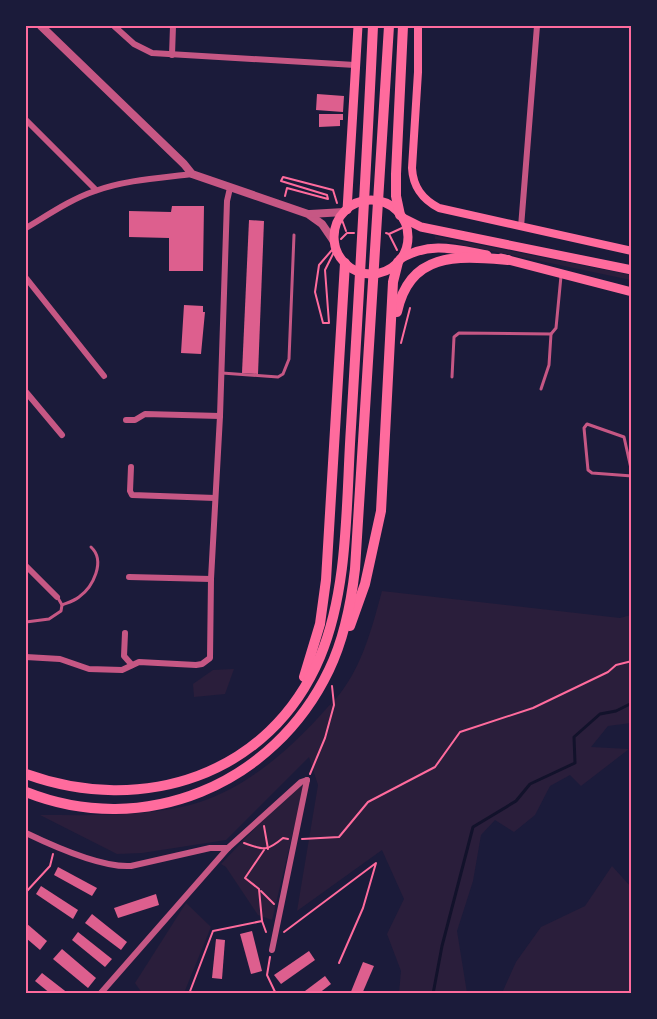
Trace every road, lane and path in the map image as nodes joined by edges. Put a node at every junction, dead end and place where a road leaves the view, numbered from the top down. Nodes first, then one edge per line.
1 (42, 26) edge
2 (114, 26) edge
3 (173, 26) edge
4 (358, 26) edge
5 (373, 26) edge
6 (389, 26) edge
7 (403, 26) edge
8 (418, 26) edge
9 (537, 26) edge
10 (172, 55) junction
11 (356, 65) junction
12 (26, 120) edge
13 (192, 174) junction
14 (230, 188) junction
15 (287, 188) dead end
16 (96, 190) junction
17 (345, 211) junction
18 (308, 214) junction
19 (399, 214) junction
20 (521, 227) junction
21 (26, 228) edge
22 (347, 232) dead end
23 (294, 235) dead end
24 (335, 245) junction
25 (632, 251) edge
26 (399, 260) junction
27 (508, 260) junction
28 (350, 266) junction
29 (325, 270) dead end
30 (632, 270) edge
31 (561, 274) junction
32 (26, 278) edge
33 (632, 292) edge
34 (551, 334) junction
35 (390, 341) junction
36 (220, 373) junction
37 (104, 376) dead end
38 (452, 377) dead end
39 (541, 389) dead end
40 (26, 392) edge
41 (220, 416) junction
42 (126, 420) dead end
43 (62, 435) dead end
44 (131, 467) dead end
45 (632, 474) edge
46 (215, 498) junction
47 (91, 547) dead end
48 (26, 566) edge
49 (129, 577) dead end
50 (211, 579) junction
51 (57, 597) joint
52 (62, 605) junction
53 (26, 622) edge
54 (125, 633) dead end
55 (336, 653) junction
56 (26, 657) edge
57 (632, 661) edge
58 (132, 665) junction
59 (330, 669) junction
60 (297, 697) junction
61 (26, 774) edge
62 (307, 780) junction
63 (26, 792) edge
64 (261, 818) junction
65 (26, 832) edge
66 (283, 838) dead end
67 (295, 839) junction
68 (236, 841) junction
69 (56, 846) junction
70 (228, 848) junction
71 (266, 849) junction
72 (260, 890) junction
73 (26, 892) edge
74 (280, 910) junction
75 (262, 921) junction
76 (267, 932) dead end
77 (274, 939) junction
78 (272, 950) joint
79 (339, 963) dead end
80 (100, 993) edge
81 (189, 993) edge
82 (276, 993) edge

1 - 13 street
2 - 10 street
3 - 10 street
4 - 11 main road
5 - 60 highway
6 - 55 highway
7 - 19 highway
8 - 20 main road
9 - 20 street
10 - 11 street
11 - 17 main road
12 - 16 street
13 - 14 street
13 - 16 street
14 - 18 street
14 - 36 street
15 - 22 path
16 - 21 street
17 - 18 street
17 - 19 main road
17 - 24 main road
18 - 24 street
19 - 26 main road
19 - 30 main road
20 - 25 main road
23 - 36 lane
24 - 28 main road
24 - 29 path
26 - 27 main road
26 - 28 main road
26 - 35 highway
27 - 31 main road
27 - 35 highway
28 - 60 highway
31 - 33 main road
31 - 34 lane
32 - 37 street
34 - 38 lane
34 - 39 lane
35 - 55 highway
36 - 41 street
40 - 43 street
41 - 42 street
41 - 46 street
44 - 46 street
45 - 45 lane
46 - 50 street
47 - 52 lane
48 - 51 street
49 - 50 street
50 - 58 street
51 - 52 lane
52 - 53 lane
54 - 58 street
55 - 59 highway
56 - 58 street
57 - 67 path
59 - 62 path
59 - 63 highway
60 - 61 highway
62 - 64 street
62 - 67 street
64 - 68 street
64 - 71 path
65 - 69 street
66 - 71 path
67 - 74 street
68 - 70 street
68 - 71 path
69 - 70 street
69 - 73 path
70 - 80 street
71 - 72 path
72 - 74 path
72 - 75 path
74 - 77 street
75 - 76 path
75 - 81 path
77 - 78 street
77 - 79 path
78 - 82 path

